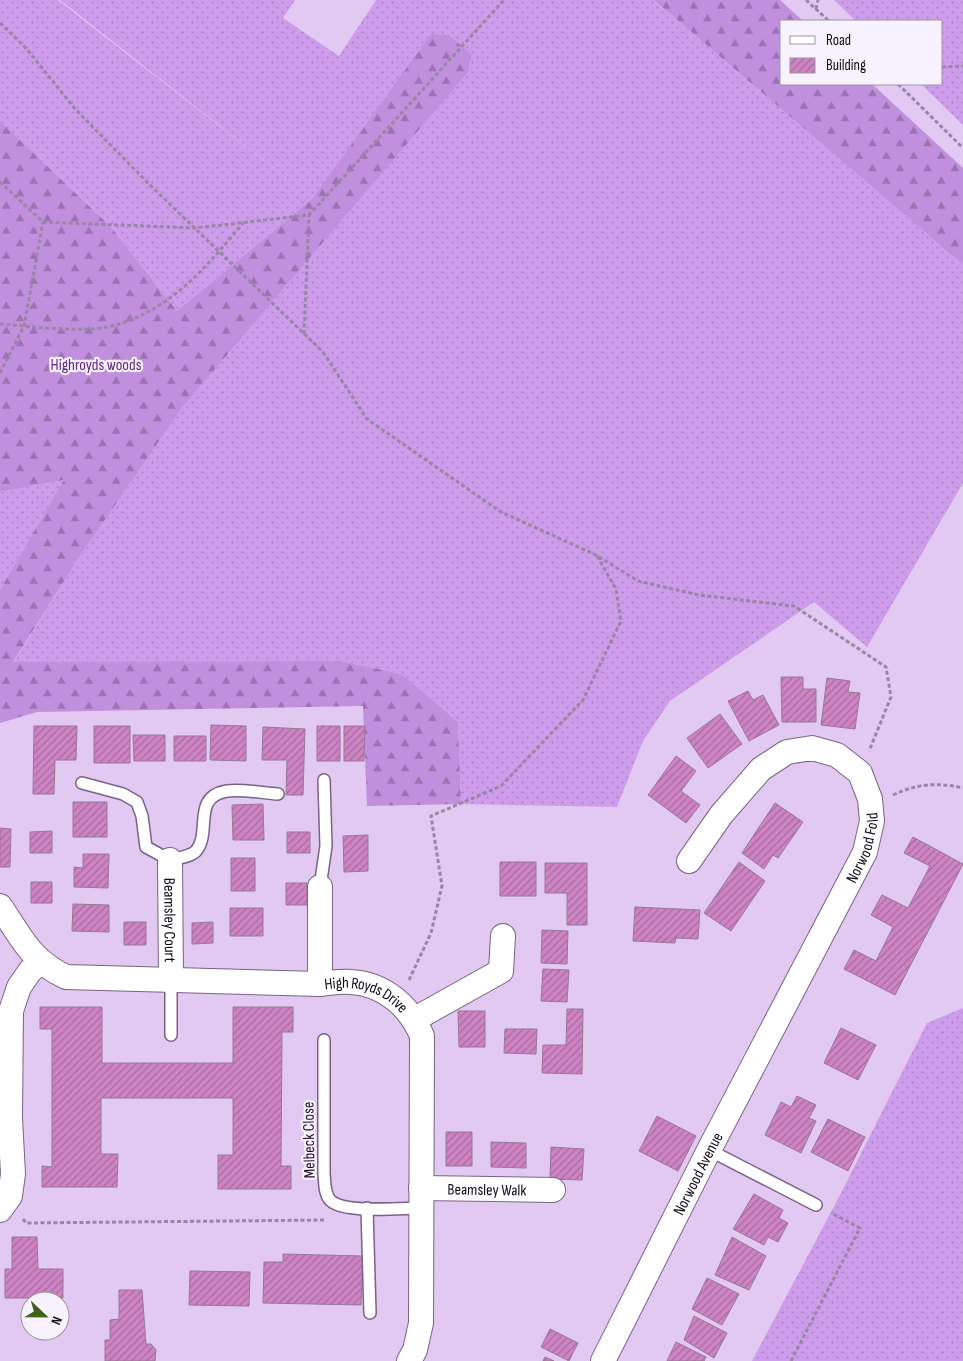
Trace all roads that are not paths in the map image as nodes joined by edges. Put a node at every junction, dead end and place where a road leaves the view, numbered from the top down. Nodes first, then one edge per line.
1 (324, 780) dead end
2 (82, 783) dead end
3 (278, 794) dead end
4 (170, 860) junction
5 (689, 861) dead end
6 (320, 887) joint
7 (0, 906) edge
8 (503, 936) dead end
9 (41, 962) junction
10 (171, 981) junction
11 (320, 984) junction
12 (795, 986) joint
13 (415, 1019) junction
14 (171, 1035) dead end
15 (324, 1040) dead end
16 (5, 1078) edge
17 (709, 1150) junction
18 (552, 1190) dead end
19 (421, 1198) junction
20 (5, 1203) edge
21 (816, 1206) road end
22 (367, 1208) junction
23 (370, 1313) dead end
24 (409, 1361) edge
25 (603, 1361) edge

1 - 6 lane
2 - 4 lane
3 - 4 lane
4 - 10 street, Beamsley Court
5 - 12 street, Norwood Fold
6 - 11 street
7 - 9 street, High Royds Drive
8 - 13 street
9 - 10 street, High Royds Drive
9 - 16 street
10 - 11 street, High Royds Drive
10 - 14 lane
11 - 13 street, High Royds Drive
12 - 17 street, Norwood Avenue
13 - 19 street, High Royds Drive
15 - 22 lane, Melbeck Close
16 - 20 street
17 - 21 lane
17 - 25 street, Norwood Avenue
18 - 19 street, Beamsley Walk
19 - 22 lane
19 - 24 street, High Royds Drive
22 - 23 lane

